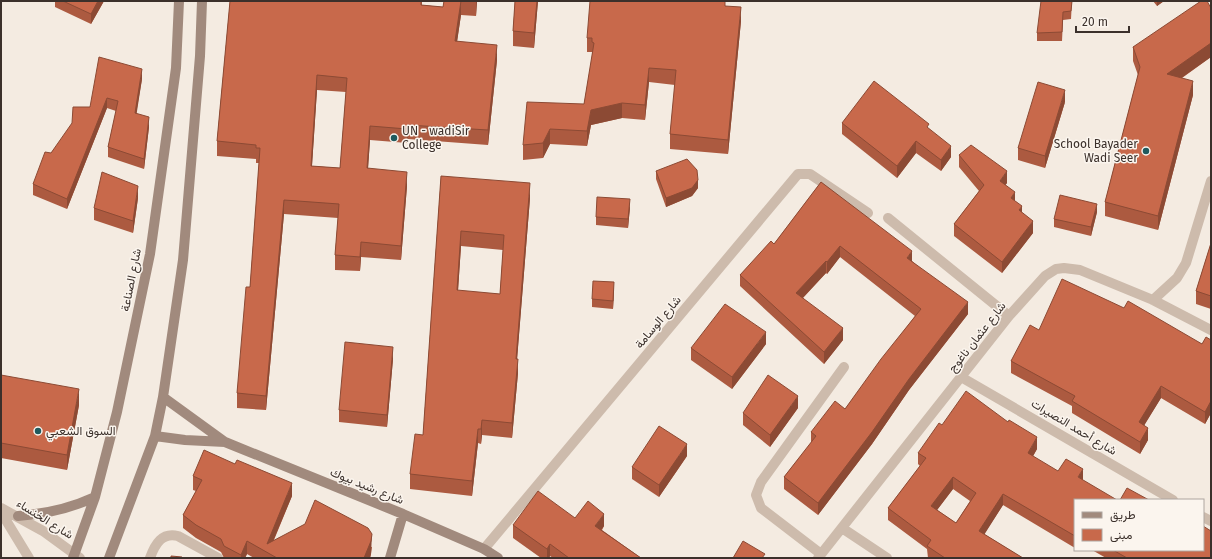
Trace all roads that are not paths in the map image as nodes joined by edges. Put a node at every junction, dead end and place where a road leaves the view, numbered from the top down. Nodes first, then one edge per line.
1 (179, 1) edge
2 (202, 1) edge
3 (1211, 181) edge
4 (868, 213) dead end
5 (888, 218) dead end
6 (1153, 300) junction
7 (1009, 316) junction
8 (1211, 330) edge
9 (844, 367) dead end
10 (961, 377) junction
11 (163, 398) junction
12 (155, 436) junction
13 (225, 442) junction
14 (95, 497) junction
15 (1171, 499) edge
16 (1, 508) edge
17 (1, 512) edge
18 (403, 514) junction
19 (18, 516) junction
20 (842, 528) junction
21 (484, 549) junction
22 (76, 556) edge
23 (820, 556) edge
24 (29, 558) edge
25 (109, 558) edge
26 (150, 558) edge
27 (218, 558) edge
28 (390, 558) edge
29 (498, 558) edge
30 (888, 558) edge

1 - 14 main road, شارع الصناعة
2 - 11 main road
3 - 6 street
4 - 21 street, شارع الوسامة
5 - 7 street
6 - 7 street, شارع عثمان ناغوج
6 - 8 street, شارع عثمان ناغوج
7 - 10 street, شارع عثمان ناغوج
9 - 23 street
10 - 15 street, شارع أحمد النصيرات
10 - 20 street, شارع عثمان ناغوج
11 - 12 main road
11 - 13 main road, شارع رشيد بيوك
12 - 13 main road, شارع رشيد بيوك
12 - 25 main road
13 - 18 main road, شارع رشيد بيوك
14 - 19 main road
14 - 22 main road, شارع الصناعة
16 - 19 street, شارع الخنساء
17 - 24 street, شارع الخنساء
18 - 21 main road, شارع رشيد بيوك
18 - 28 main road
19 - 22 street, شارع الخنساء
20 - 23 street, شارع عثمان ناغوج
20 - 30 street
21 - 29 main road, شارع رشيد بيوك
26 - 27 street

